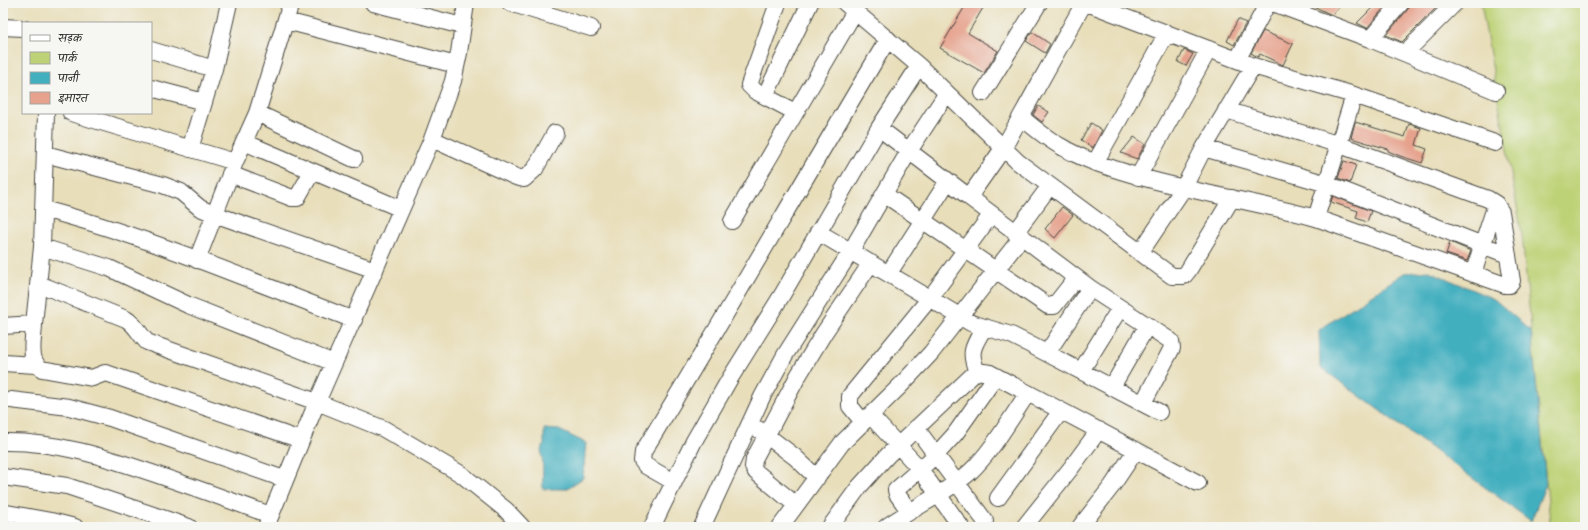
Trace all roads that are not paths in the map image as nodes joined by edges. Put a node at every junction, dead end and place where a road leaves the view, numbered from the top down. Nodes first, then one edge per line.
1 (291, 3) edge
2 (373, 3) edge
3 (466, 3) edge
4 (510, 3) edge
5 (778, 3) edge
6 (810, 3) edge
7 (1039, 3) edge
8 (1084, 3) edge
9 (1087, 3) edge
10 (1268, 3) edge
11 (1273, 3) edge
12 (1401, 3) edge
13 (1455, 3) edge
14 (225, 4) edge
15 (850, 7) edge
16 (286, 21) junction
17 (462, 26) junction
18 (3, 27) edge
19 (22, 28) edge
20 (591, 28) dead end
21 (1167, 33) junction
22 (888, 39) junction
23 (1370, 39) junction
24 (1208, 49) junction
25 (152, 50) edge
26 (1405, 53) junction
27 (1237, 60) junction
28 (456, 65) junction
29 (919, 66) junction
30 (1253, 66) junction
31 (214, 69) junction
32 (152, 88) edge
33 (1496, 91) dead end
34 (947, 93) junction
35 (983, 93) dead end
36 (1354, 95) junction
37 (765, 96) junction
38 (204, 102) junction
39 (1226, 110) junction
40 (258, 112) junction
41 (796, 112) junction
42 (46, 114) edge
43 (75, 114) edge
44 (879, 128) junction
45 (1013, 130) junction
46 (554, 132) dead end
47 (432, 139) junction
48 (244, 142) junction
49 (1495, 143) dead end
50 (1340, 145) junction
51 (1204, 148) junction
52 (190, 149) junction
53 (909, 152) junction
54 (45, 154) junction
55 (354, 159) dead end
56 (1095, 163) junction
57 (233, 168) junction
58 (312, 172) junction
59 (1138, 176) junction
60 (948, 181) junction
61 (1327, 184) junction
62 (1050, 187) junction
63 (1183, 188) junction
64 (884, 194) junction
65 (968, 197) junction
66 (1232, 198) junction
67 (1496, 204) junction
68 (43, 209) junction
69 (401, 209) junction
70 (214, 214) junction
71 (991, 215) junction
72 (1316, 218) junction
73 (732, 221) dead end
74 (922, 221) junction
75 (818, 232) junction
76 (1018, 235) junction
77 (1483, 246) junction
78 (42, 248) junction
79 (965, 250) junction
80 (851, 251) junction
81 (1140, 253) junction
82 (1508, 255) junction
83 (197, 260) junction
84 (871, 263) junction
85 (375, 270) junction
86 (995, 271) junction
87 (889, 273) junction
88 (1473, 274) junction
89 (1076, 278) junction
90 (39, 284) junction
91 (1090, 288) junction
92 (930, 298) junction
93 (1120, 308) junction
94 (960, 317) junction
95 (354, 320) junction
96 (34, 324) junction
97 (3, 326) edge
98 (1147, 326) junction
99 (984, 328) junction
100 (1047, 353) junction
101 (334, 363) junction
102 (3, 364) edge
103 (36, 365) junction
104 (977, 371) junction
105 (1081, 371) junction
106 (996, 376) junction
107 (1112, 386) junction
108 (1028, 393) junction
109 (11, 400) dead end
110 (317, 402) junction
111 (1142, 403) junction
112 (1062, 411) junction
113 (1159, 412) dead end
114 (867, 419) junction
115 (750, 422) junction
116 (916, 428) junction
117 (1098, 430) junction
118 (766, 435) junction
119 (301, 440) junction
120 (3, 442) edge
121 (899, 444) junction
122 (1136, 450) junction
123 (936, 456) junction
124 (920, 469) junction
125 (3, 477) edge
126 (817, 478) junction
127 (284, 479) junction
128 (674, 482) junction
129 (956, 483) junction
130 (1198, 483) dead end
131 (939, 493) junction
132 (998, 498) dead end
133 (796, 505) junction
134 (909, 510) junction
135 (7, 514) dead end
136 (268, 521) edge
137 (985, 521) dead end
138 (75, 527) edge
139 (189, 527) edge
140 (522, 527) edge
141 (652, 527) edge
142 (702, 527) edge
143 (780, 527) edge
144 (830, 527) edge
145 (886, 527) edge
146 (961, 527) edge
147 (1024, 527) edge
148 (1080, 527) edge

1 - 16 street
2 - 17 street
3 - 17 street
4 - 20 street
5 - 37 street
6 - 37 street
7 - 35 street
8 - 45 street
9 - 21 street
10 - 27 street
11 - 23 street
12 - 23 street
13 - 26 street
14 - 31 street
15 - 22 street
15 - 41 street
16 - 28 street
16 - 40 street
17 - 28 street
18 - 19 street
21 - 24 street
21 - 56 street
22 - 29 street
22 - 128 street
23 - 26 street
24 - 27 street
24 - 59 street
25 - 31 street
26 - 33 street
27 - 30 street
28 - 47 street
29 - 34 street
29 - 44 street
30 - 36 street
30 - 39 street
31 - 38 street
32 - 38 street
34 - 45 street
34 - 53 street
36 - 49 street
36 - 50 street
37 - 41 street
38 - 52 street
39 - 50 street
39 - 51 street
40 - 48 street
40 - 55 street
41 - 73 street
42 - 54 street
43 - 52 street
44 - 53 street
44 - 75 street
45 - 56 street
45 - 62 street
45 - 65 street
46 - 47 street
47 - 69 street
48 - 57 street
48 - 58 street
50 - 61 street
50 - 67 street
51 - 61 street
51 - 63 street
52 - 57 street
53 - 60 street
53 - 64 street
54 - 68 street
54 - 70 street
56 - 59 street
57 - 58 street
57 - 70 street
58 - 69 street
59 - 63 street
60 - 65 street
60 - 74 street
61 - 72 street
61 - 77 street
62 - 76 street
62 - 81 street
63 - 66 street
63 - 81 street
64 - 74 street
64 - 80 street
65 - 71 street
66 - 72 street
66 - 81 street
67 - 77 street
67 - 82 street
68 - 78 street
68 - 83 street
69 - 85 street
70 - 83 street
70 - 85 street
71 - 76 street
71 - 79 street
72 - 88 street
74 - 79 street
74 - 87 street
75 - 80 street
75 - 128 street
76 - 86 street
76 - 89 street
77 - 82 street
77 - 88 street
78 - 90 street
78 - 101 street
79 - 86 street
79 - 92 street
80 - 84 street
80 - 115 street
82 - 88 street
83 - 95 street
84 - 87 street
84 - 118 street
85 - 95 street
86 - 89 street
86 - 94 street
87 - 92 street
89 - 91 street
90 - 96 street
90 - 110 street
91 - 93 street
91 - 100 street
92 - 94 street
92 - 114 street
93 - 98 street
93 - 105 street
94 - 99 street
94 - 114 street
95 - 101 street
96 - 97 street
96 - 103 street
98 - 107 street
98 - 111 street
99 - 100 street
99 - 104 street
100 - 105 street
101 - 110 street
102 - 103 street
103 - 119 street
104 - 106 street
104 - 116 street
105 - 107 street
106 - 108 street
106 - 123 street
107 - 111 street
108 - 112 street
108 - 129 street
109 - 127 street
110 - 119 street
110 - 140 street
111 - 113 street
112 - 117 street
112 - 132 street
114 - 121 street
114 - 126 street
115 - 118 street
115 - 142 street
116 - 121 street
116 - 123 street
117 - 122 street
117 - 147 street
118 - 126 street
118 - 133 street
119 - 127 street
120 - 136 street
121 - 124 street
121 - 144 street
122 - 130 street
122 - 148 street
123 - 124 street
123 - 129 street
124 - 131 street
124 - 134 street
125 - 139 street
126 - 133 street
127 - 136 street
128 - 141 street
129 - 131 street
129 - 137 street
131 - 134 street
131 - 146 street
133 - 143 street
134 - 145 street
135 - 138 street

